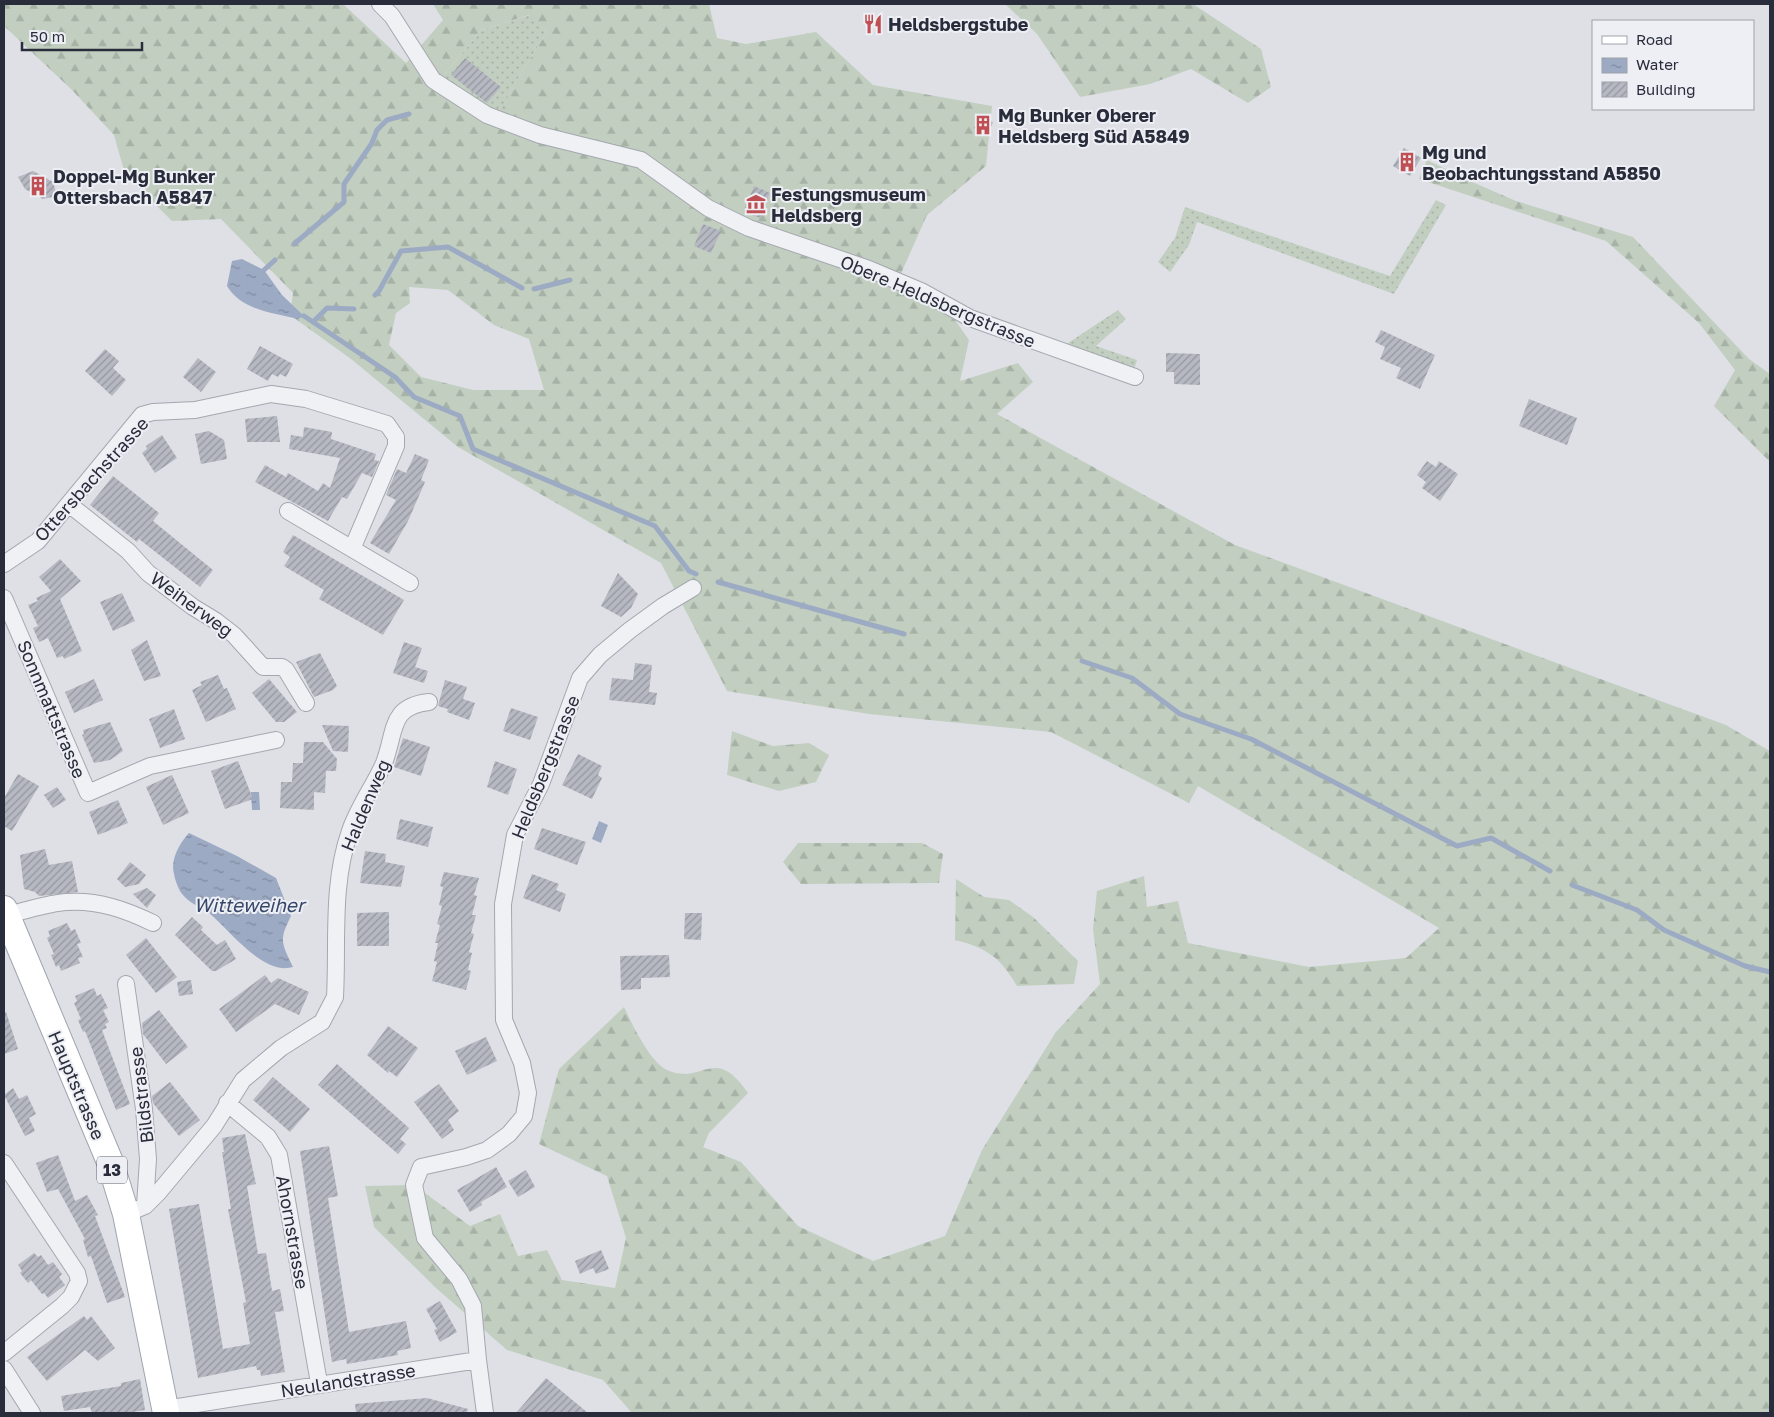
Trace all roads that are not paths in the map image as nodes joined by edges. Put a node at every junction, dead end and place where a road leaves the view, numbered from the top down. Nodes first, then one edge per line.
1 (380, 4) edge
2 (1135, 377) dead end
3 (70, 505) junction
4 (288, 511) dead end
5 (352, 549) junction
6 (4, 564) edge
7 (410, 583) dead end
8 (693, 588) dead end
9 (4, 598) edge
10 (306, 702) dead end
11 (429, 702) dead end
12 (276, 740) dead end
13 (5, 912) edge
14 (154, 923) dead end
15 (126, 984) dead end
16 (227, 1103) junction
17 (4, 1163) edge
18 (136, 1210) junction
19 (4, 1353) edge
20 (478, 1360) junction
21 (4, 1369) edge
22 (319, 1383) junction
23 (165, 1411) edge
24 (32, 1413) edge
25 (485, 1413) edge

1 - 2 street, Obere Heldsbergstrasse
3 - 5 street, Ottersbachstrasse
3 - 6 street, Ottersbachstrasse
3 - 10 street, Weiherweg
4 - 5 street
5 - 7 street
8 - 20 street, Heldsbergstrasse
9 - 12 street, Sonnmattstrasse
11 - 16 street, Haldenweg
13 - 14 street
13 - 18 main road, Hauptstrasse / 13
15 - 18 street, Bildstrasse
16 - 18 street, Haldenweg
16 - 22 street, Ahornstrasse
17 - 19 street
18 - 23 main road, Hauptstrasse / 13
20 - 22 street, Neulandstrasse
20 - 25 street
21 - 24 street
22 - 23 street, Neulandstrasse

